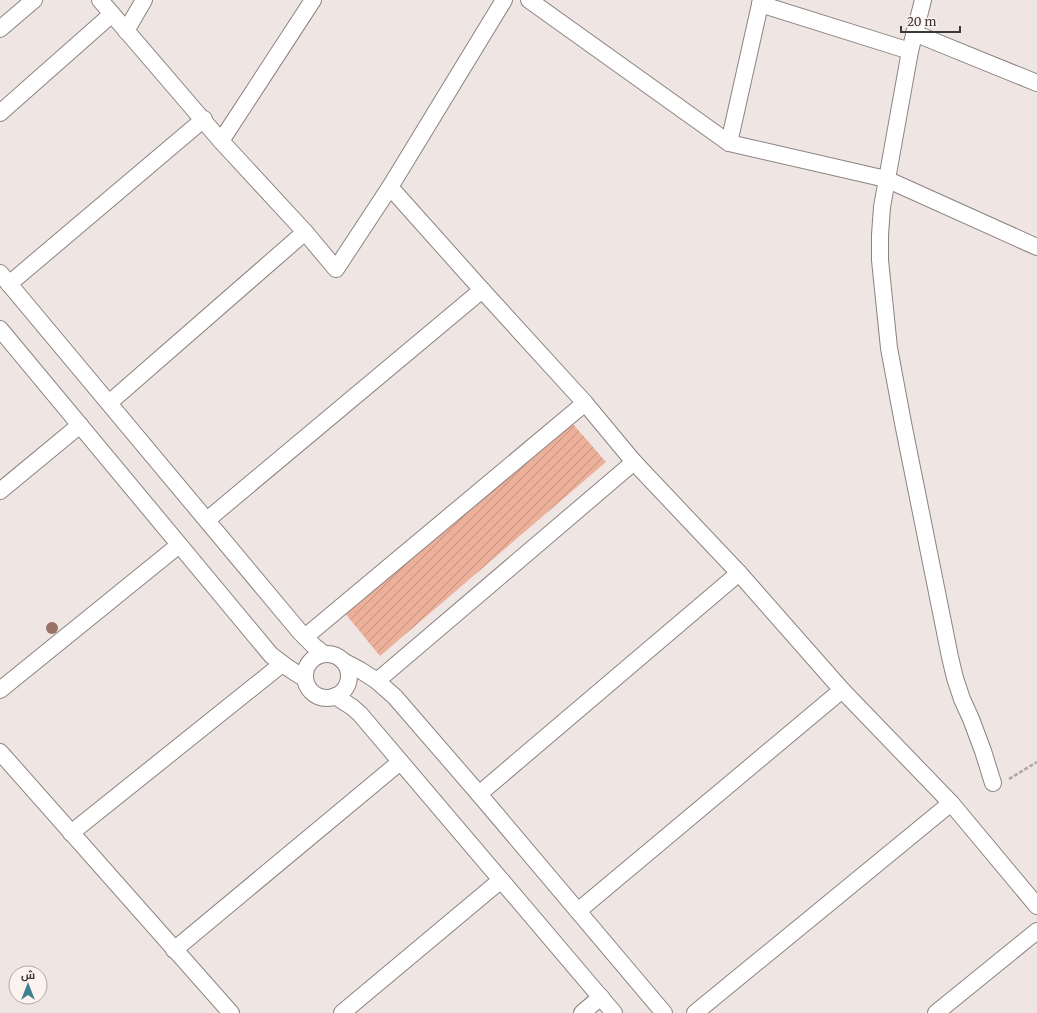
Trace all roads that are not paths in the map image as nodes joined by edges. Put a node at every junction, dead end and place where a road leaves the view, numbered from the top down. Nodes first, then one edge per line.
1 (34, 0) edge
2 (100, 0) edge
3 (144, 0) edge
4 (313, 0) edge
5 (504, 0) edge
6 (529, 0) edge
7 (922, 0) edge
8 (760, 2) edge
9 (112, 14) junction
10 (0, 29) edge
11 (126, 31) junction
12 (914, 33) junction
13 (910, 52) junction
14 (1037, 83) edge
15 (0, 113) edge
16 (204, 119) junction
17 (221, 140) junction
18 (729, 143) junction
19 (886, 179) junction
20 (390, 187) junction
21 (305, 232) junction
22 (1037, 247) edge
23 (5, 278) edge
24 (482, 290) junction
25 (0, 328) edge
26 (109, 403) junction
27 (585, 403) junction
28 (80, 426) junction
29 (634, 462) junction
30 (0, 491) edge
31 (207, 520) junction
32 (179, 545) junction
33 (739, 573) junction
34 (305, 637) junction
35 (324, 654) junction
36 (343, 661) junction
37 (282, 664) junction
38 (304, 678) junction
39 (377, 681) junction
40 (0, 690) edge
41 (842, 690) junction
42 (336, 696) junction
43 (0, 752) edge
44 (400, 762) junction
45 (993, 783) road end
46 (479, 794) junction
47 (951, 803) junction
48 (72, 833) junction
49 (501, 880) junction
50 (1037, 906) edge
51 (578, 911) junction
52 (1037, 931) edge
53 (174, 950) junction
54 (601, 997) junction
55 (230, 1013) edge
56 (342, 1013) edge
57 (582, 1013) edge
58 (614, 1013) edge
59 (664, 1013) edge
60 (695, 1013) edge
61 (936, 1013) edge

1 - 10 street
2 - 9 street
3 - 11 street
4 - 17 street
5 - 20 street
6 - 18 street
7 - 12 street
8 - 13 street
8 - 18 street
9 - 11 street
9 - 15 street
11 - 16 street
12 - 13 street
12 - 14 street
13 - 19 street
16 - 17 street
16 - 23 street
17 - 21 street
18 - 19 street
19 - 22 street
19 - 45 street
20 - 21 street
20 - 24 street
21 - 26 street
23 - 26 street
24 - 27 street
24 - 31 street
25 - 28 street
26 - 31 street
27 - 29 street
27 - 34 street
28 - 30 street
28 - 32 street
29 - 33 street
29 - 39 street
31 - 34 street
32 - 37 street
32 - 40 street
33 - 41 street
33 - 46 street
34 - 35 street
35 - 36 street
35 - 38 street
36 - 39 street
36 - 42 street
37 - 38 street
37 - 48 street
38 - 42 street
39 - 46 street
41 - 47 street
41 - 51 street
42 - 44 street
43 - 48 street
44 - 49 street
44 - 53 street
46 - 51 street
47 - 50 street
47 - 60 street
48 - 53 street
49 - 54 street
49 - 56 street
51 - 59 street
52 - 61 street
53 - 55 street
54 - 57 street
54 - 58 street

